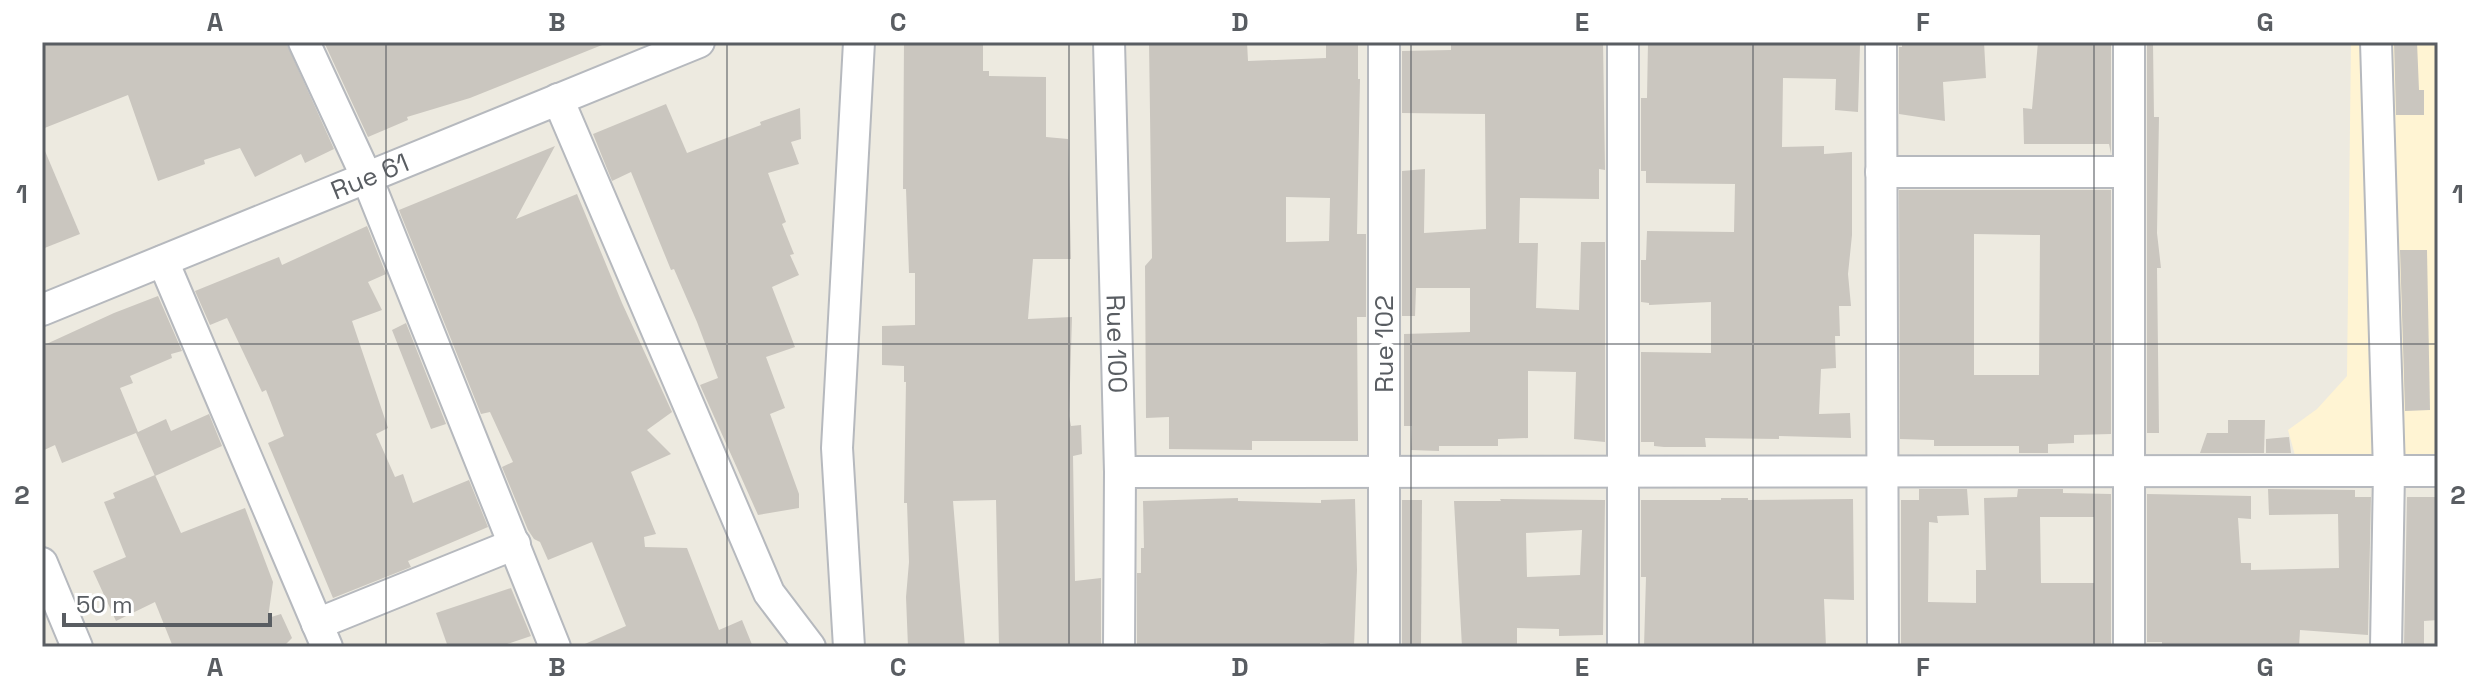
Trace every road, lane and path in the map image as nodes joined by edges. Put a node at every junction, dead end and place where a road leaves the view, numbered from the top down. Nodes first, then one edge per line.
1 (304, 42) edge
2 (699, 42) edge
3 (859, 42) edge
4 (1109, 42) edge
5 (1384, 42) edge
6 (1623, 42) edge
7 (1881, 42) edge
8 (2129, 42) edge
9 (2376, 42) edge
10 (558, 99) junction
11 (1881, 172) junction
12 (2129, 172) junction
13 (367, 178) junction
14 (163, 261) junction
15 (42, 310) edge
16 (2389, 471) junction
17 (2438, 471) edge
18 (1120, 472) junction
19 (1384, 472) junction
20 (1623, 472) junction
21 (1883, 472) junction
22 (2129, 472) junction
23 (515, 544) junction
24 (42, 563) edge
25 (322, 636) edge
26 (77, 647) edge
27 (555, 647) edge
28 (810, 647) edge
29 (849, 647) edge
30 (1119, 647) edge
31 (1384, 647) edge
32 (1623, 647) edge
33 (1883, 647) edge
34 (2129, 647) edge
35 (2386, 647) edge

1 - 13 street
2 - 10 street, Rue 61
3 - 29 street
4 - 18 street, Rue 100
5 - 19 street, Rue 102
6 - 20 street
7 - 11 street
8 - 12 street
9 - 16 street
10 - 13 street, Rue 61
10 - 28 street
11 - 12 street
11 - 21 street
12 - 22 street
13 - 14 street, Rue 61
13 - 23 street
14 - 15 street, Rue 61
14 - 25 street
16 - 17 street
16 - 22 street
16 - 35 street
18 - 19 street
18 - 30 street, Rue 100
19 - 20 street
19 - 31 street, Rue 102
20 - 21 street
20 - 32 street
21 - 22 street
21 - 33 street
22 - 34 street
23 - 25 street
23 - 27 street
24 - 26 street

